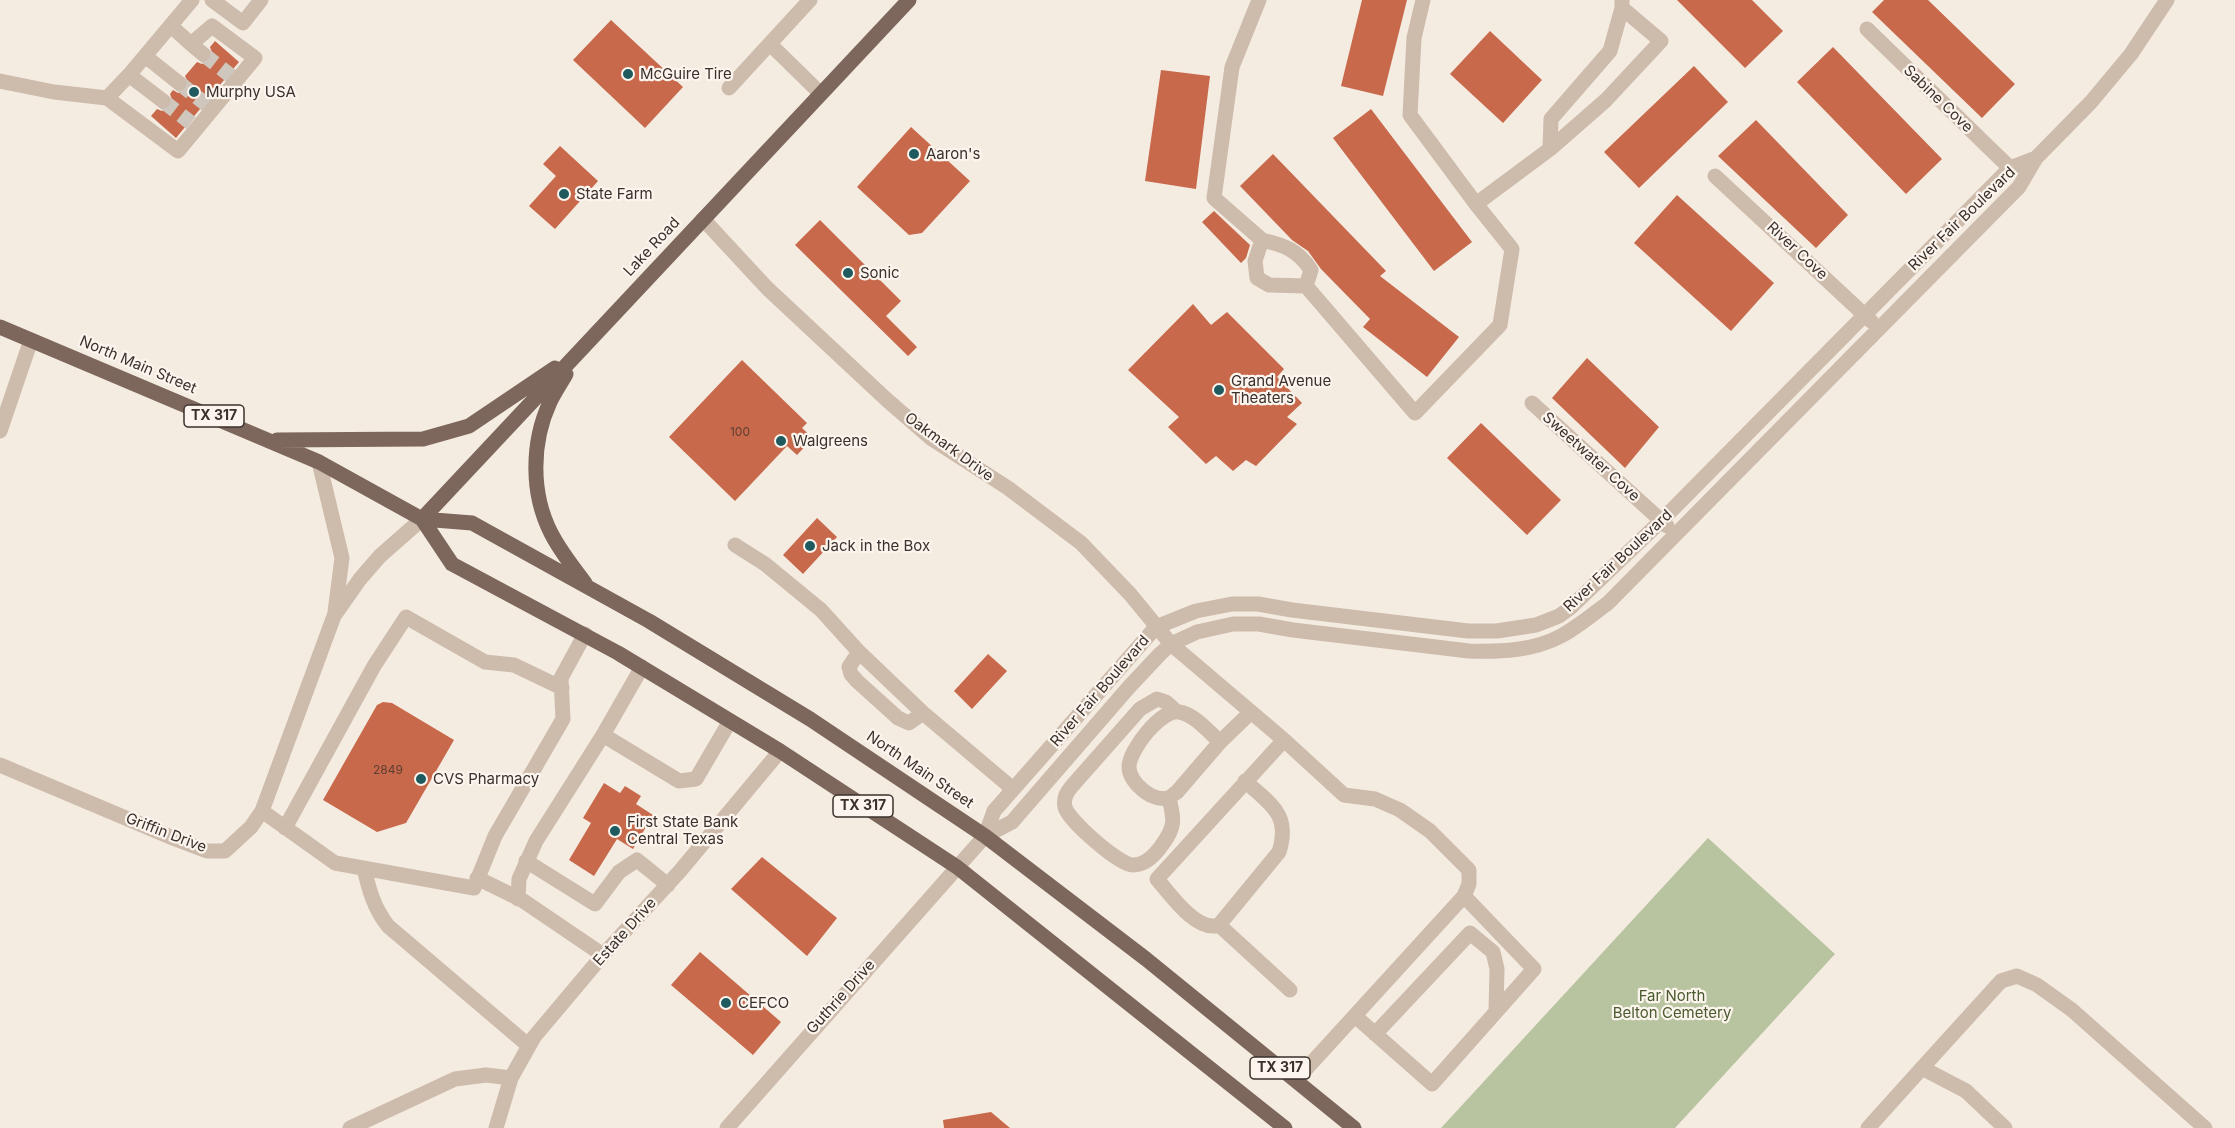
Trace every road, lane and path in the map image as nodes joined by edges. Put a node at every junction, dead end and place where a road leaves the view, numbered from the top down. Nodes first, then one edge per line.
1 (192, 0) edge
2 (212, 0) edge
3 (261, 0) edge
4 (810, 0) edge
5 (909, 0) edge
6 (1259, 0) edge
7 (1423, 0) edge
8 (2167, 0) edge
9 (1622, 4) edge
10 (171, 26) junction
11 (1867, 29) dead end
12 (770, 44) junction
13 (145, 56) junction
14 (129, 75) junction
15 (0, 81) edge
16 (179, 83) tunnel mouth
17 (729, 88) dead end
18 (821, 94) junction
19 (107, 98) junction
20 (163, 101) tunnel mouth
21 (1550, 149) junction
22 (2036, 159) junction
23 (2010, 168) junction
24 (1715, 176) dead end
25 (1476, 204) junction
26 (703, 219) junction
27 (1262, 240) junction
28 (1306, 286) junction
29 (1865, 314) junction
30 (0, 327) edge
31 (1877, 329) junction
32 (31, 340) junction
33 (580, 351) junction
34 (1532, 403) dead end
35 (3, 413) edge
36 (0, 431) edge
37 (271, 440) junction
38 (319, 462) junction
39 (422, 519) junction
40 (1661, 521) junction
41 (1677, 534) junction
42 (735, 545) dead end
43 (589, 588) junction
44 (334, 616) junction
45 (1536, 625) junction
46 (1156, 627) junction
47 (585, 634) junction
48 (1171, 644) junction
49 (1538, 644) junction
50 (859, 652) junction
51 (642, 667) junction
52 (561, 688) junction
53 (1176, 711) junction
54 (923, 713) junction
55 (1250, 713) junction
56 (730, 721) junction
57 (603, 735) junction
58 (1284, 740) junction
59 (1221, 742) junction
60 (780, 751) junction
61 (0, 765) edge
62 (1245, 781) junction
63 (1013, 789) junction
64 (1169, 798) junction
65 (262, 811) junction
66 (285, 828) junction
67 (985, 836) junction
68 (526, 861) junction
69 (957, 867) junction
70 (364, 868) junction
71 (477, 878) junction
72 (668, 885) junction
73 (1464, 896) junction
74 (519, 899) junction
75 (1218, 925) junction
76 (603, 955) junction
77 (1290, 990) dead end
78 (1496, 1011) junction
79 (1355, 1016) junction
80 (1375, 1034) junction
81 (529, 1046) junction
82 (1922, 1068) junction
83 (511, 1078) junction
84 (1296, 1080) junction
85 (350, 1128) edge
86 (496, 1128) edge
87 (727, 1128) edge
88 (1285, 1128) edge
89 (1354, 1128) edge
90 (1868, 1128) edge
91 (2006, 1128) edge
92 (2205, 1128) edge

1 - 10 street
2 - 3 street
4 - 12 street
5 - 18 main road, Lake Road
6 - 27 street
7 - 25 street
8 - 22 street, River Fair Boulevard
9 - 21 street
9 - 21 street
10 - 13 street
10 - 19 street
11 - 23 street, Sabine Cove
12 - 17 street
12 - 18 street
13 - 14 street
13 - 16 street
14 - 19 street
14 - 20 street
15 - 19 street
18 - 26 main road, Lake Road
21 - 25 street
22 - 23 street, River Fair Boulevard
22 - 31 street, River Fair Boulevard
23 - 29 street, River Fair Boulevard
24 - 29 street, River Cove
25 - 28 street
26 - 33 main road, Lake Road
26 - 46 street, Oakmark Drive
27 - 28 street
27 - 28 street
29 - 31 street, River Cove
29 - 40 street, River Fair Boulevard
30 - 32 main road, North Main Street / TX 317
31 - 41 street, River Fair Boulevard
32 - 35 street
32 - 37 main road, North Main Street / TX 317
33 - 37 main road
33 - 39 main road, Lake Road
33 - 43 main road
34 - 40 street, Sweetwater Cove
35 - 36 street
37 - 38 main road, North Main Street / TX 317
38 - 39 main road, North Main Street / TX 317
38 - 44 street, Griffin Drive
39 - 43 main road, North Main Street / TX 317
39 - 44 street, Griffin Drive
39 - 47 main road, North Main Street / TX 317
40 - 41 street, Sweetwater Cove
40 - 45 street, River Fair Boulevard
41 - 49 street, River Fair Boulevard
42 - 50 street
43 - 67 main road, North Main Street / TX 317
44 - 65 street, Griffin Drive
45 - 46 street, River Fair Boulevard
45 - 49 street
46 - 48 street, Oakmark Drive
46 - 63 street, River Fair Boulevard
47 - 51 main road, North Main Street / TX 317
47 - 52 street
48 - 49 street, River Fair Boulevard
48 - 55 street, Oakmark Drive
48 - 67 street, River Fair Boulevard
50 - 54 street
50 - 54 street
51 - 56 main road, North Main Street / TX 317
51 - 57 street
52 - 66 street
52 - 71 street
53 - 59 street
53 - 64 street
53 - 64 street
54 - 63 street
55 - 58 street, Oakmark Drive
55 - 59 street
56 - 57 street
56 - 60 main road, North Main Street / TX 317
57 - 68 street
58 - 62 street
58 - 73 street, Oakmark Drive
59 - 64 street
60 - 69 main road, North Main Street / TX 317
60 - 72 street, Estate Drive
61 - 65 street, Griffin Drive
62 - 75 street
62 - 75 street
63 - 67 street, River Fair Boulevard
65 - 66 street
66 - 70 street
67 - 69 street, River Fair Boulevard
67 - 84 main road, North Main Street / TX 317
68 - 72 street
68 - 74 street
69 - 87 street, Guthrie Drive
69 - 88 main road, North Main Street / TX 317
70 - 71 street
70 - 81 street
71 - 74 street
72 - 76 street, Estate Drive
73 - 78 street
73 - 79 street
74 - 76 street
75 - 77 street
76 - 81 street, Estate Drive
78 - 80 street
78 - 80 street
79 - 80 street
79 - 84 street
81 - 83 street, Estate Drive
82 - 90 street
82 - 91 street
82 - 92 street
83 - 85 street
83 - 86 street, Estate Drive
84 - 89 main road, North Main Street / TX 317

